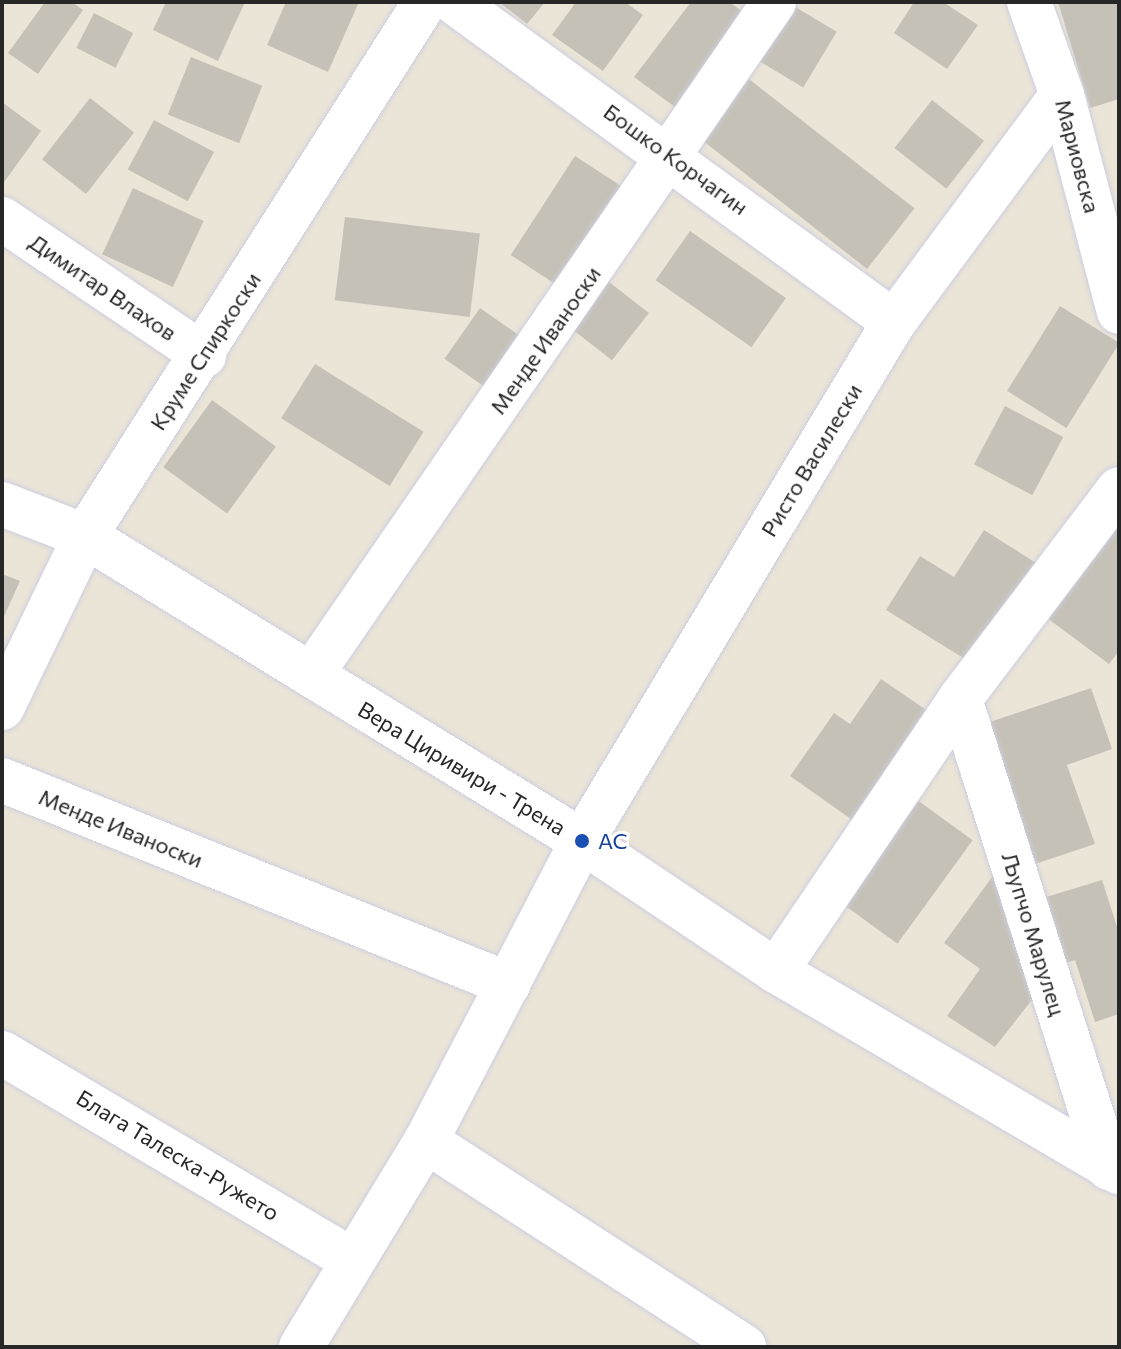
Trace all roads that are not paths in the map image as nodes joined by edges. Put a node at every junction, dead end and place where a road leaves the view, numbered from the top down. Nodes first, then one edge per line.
1 (425, 2) edge
2 (454, 2) edge
3 (774, 2) edge
4 (1029, 2) edge
5 (1062, 95) junction
6 (673, 156) junction
7 (2, 219) edge
8 (1119, 312) edge
9 (894, 322) junction
10 (204, 355) junction
11 (2, 481) edge
12 (1119, 489) edge
13 (2, 504) edge
14 (85, 536) junction
15 (311, 675) junction
16 (960, 699) junction
17 (2, 708) edge
18 (2, 780) edge
19 (582, 841) junction
20 (776, 971) junction
21 (508, 984) junction
22 (2, 1053) edge
23 (426, 1141) junction
24 (1114, 1170) edge
25 (352, 1260) junction
26 (301, 1347) edge
27 (744, 1347) edge

1 - 10 street, Круме Спиркоски
2 - 6 street, Бошко Корчагин
3 - 6 street, Менде Иваноски
4 - 5 street, Мариовска
5 - 8 street, Мариовска
5 - 9 street, Ристо Василески
6 - 9 street, Бошко Корчагин
6 - 15 street, Менде Иваноски
7 - 10 street, Димитар Влахов
9 - 19 street, Ристо Василески
10 - 14 street, Круме Спиркоски
11 - 14 street
12 - 16 street
13 - 14 street, Вера Циривири - Трена
14 - 15 street, Вера Циривири - Трена
14 - 17 street, Круме Спиркоски
15 - 19 street, Вера Циривири - Трена
16 - 20 street
16 - 24 street, Љупчо Марулец
18 - 21 street, Менде Иваноски
19 - 20 street, Вера Циривири - Трена
19 - 21 street
20 - 24 street, Вера Циривири - Трена
21 - 23 street
22 - 25 street, Блага Талеска-Ружето
23 - 25 street
23 - 27 street
25 - 26 street

